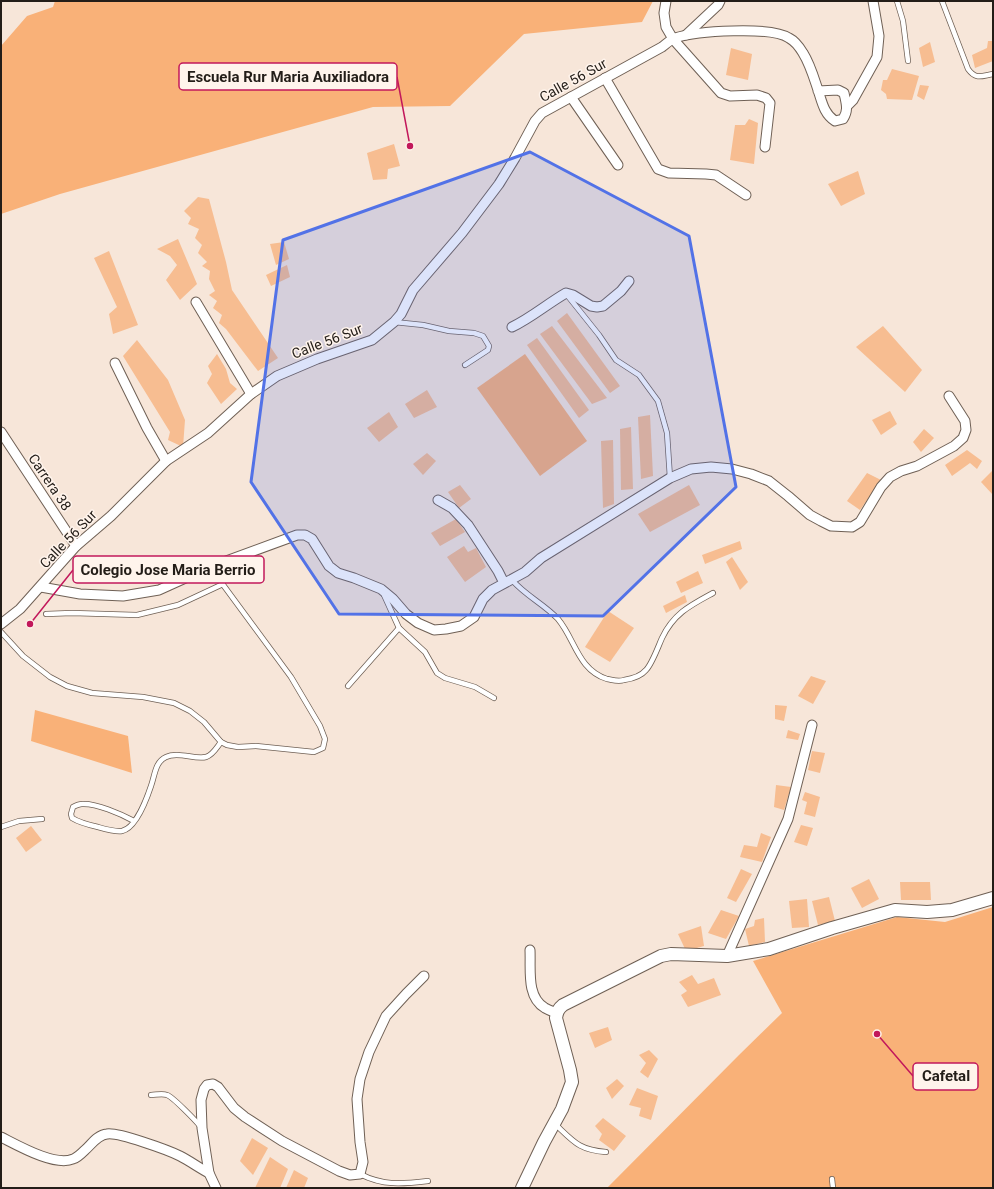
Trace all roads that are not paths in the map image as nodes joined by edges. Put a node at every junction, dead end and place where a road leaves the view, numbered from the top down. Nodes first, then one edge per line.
1 (666, 1) edge
2 (720, 1) edge
3 (873, 1) edge
4 (897, 1) edge
5 (942, 1) edge
6 (686, 35) junction
7 (673, 39) junction
8 (908, 61) dead end
9 (993, 74) edge
10 (605, 78) junction
11 (818, 91) junction
12 (571, 98) junction
13 (846, 106) junction
14 (765, 147) dead end
15 (618, 165) dead end
16 (746, 195) dead end
17 (629, 282) dead end
18 (566, 293) junction
19 (196, 302) dead end
20 (394, 322) junction
21 (512, 328) dead end
22 (115, 363) dead end
23 (465, 365) dead end
24 (251, 394) junction
25 (949, 396) dead end
26 (1, 432) edge
27 (166, 461) junction
28 (670, 478) junction
29 (438, 500) dead end
30 (76, 546) junction
31 (210, 567) junction
32 (508, 582) junction
33 (223, 584) junction
34 (41, 587) junction
35 (381, 589) junction
36 (713, 593) dead end
37 (46, 614) dead end
38 (1, 624) edge
39 (399, 628) junction
40 (1, 632) edge
41 (348, 686) dead end
42 (494, 698) dead end
43 (812, 725) dead end
44 (221, 742) junction
45 (42, 818) dead end
46 (134, 821) junction
47 (1, 827) edge
48 (993, 898) edge
49 (530, 950) dead end
50 (727, 956) junction
51 (424, 976) dead end
52 (556, 1013) junction
53 (151, 1095) dead end
54 (555, 1124) junction
55 (202, 1128) junction
56 (1, 1137) edge
57 (606, 1152) dead end
58 (209, 1173) junction
59 (360, 1174) junction
60 (832, 1179) dead end
61 (428, 1181) dead end
62 (216, 1188) edge
63 (522, 1188) edge
64 (833, 1188) edge

1 - 7 street
2 - 6 street
3 - 13 street
4 - 8 lane
5 - 9 lane
6 - 7 street, Calle 56 Sur
6 - 11 street, Calle 56 Sur
7 - 10 street, Calle 56 Sur
7 - 14 street
10 - 12 street, Calle 56 Sur
10 - 16 street
11 - 13 street
11 - 13 street, Calle 56 Sur
12 - 15 street
12 - 20 street, Calle 56 Sur
17 - 18 street
18 - 21 street
18 - 28 lane
19 - 24 street
20 - 23 lane
20 - 24 street, Calle 56 Sur
22 - 27 street
24 - 27 street, Calle 56 Sur
25 - 28 street
26 - 30 street, Carrera 38
27 - 30 street, Calle 56 Sur
28 - 32 street
29 - 32 street
30 - 34 street, Calle 56 Sur
31 - 33 lane
31 - 34 street
31 - 35 street
32 - 35 street
32 - 36 lane
33 - 37 lane
33 - 44 lane
34 - 38 street, Calle 56 Sur
35 - 39 lane
39 - 41 lane
39 - 42 lane
40 - 44 lane
43 - 50 street
44 - 46 lane
45 - 47 lane
46 - 46 lane
48 - 50 street
49 - 52 street
50 - 52 street
51 - 59 street
52 - 54 street
53 - 55 lane
54 - 57 lane
54 - 63 street
55 - 58 street
55 - 59 street
56 - 58 street
58 - 62 street
59 - 61 lane
60 - 64 lane

